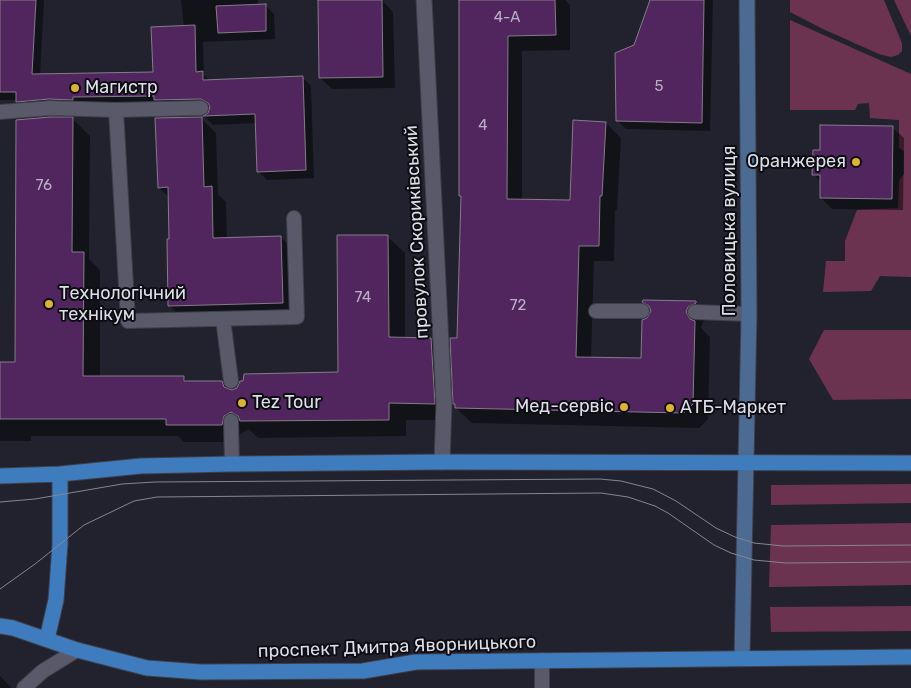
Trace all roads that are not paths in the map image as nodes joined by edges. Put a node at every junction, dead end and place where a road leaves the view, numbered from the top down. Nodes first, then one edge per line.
1 (424, 0) edge
2 (747, 0) edge
3 (200, 108) dead end
4 (116, 110) junction
5 (0, 112) edge
6 (294, 218) dead end
7 (596, 311) dead end
8 (642, 311) dead end
9 (695, 312) dead end
10 (749, 314) junction
11 (223, 319) junction
12 (231, 381) dead end
13 (231, 422) dead end
14 (745, 461) junction
15 (442, 462) junction
16 (911, 462) edge
17 (232, 464) junction
18 (60, 474) junction
19 (0, 476) edge
20 (0, 626) edge
21 (47, 639) junction
22 (77, 650) junction
23 (911, 656) edge
24 (742, 658) junction
25 (542, 660) junction
26 (24, 688) edge
27 (542, 688) edge

1 - 15 street, провулок Скориківський
2 - 10 street, Половицька вулиця
3 - 4 lane
4 - 5 lane
4 - 11 lane
6 - 11 lane
7 - 8 lane
9 - 10 lane
10 - 14 street, Половицька вулиця
11 - 12 lane
13 - 17 lane
14 - 15 main road
14 - 16 main road
14 - 24 street
15 - 17 main road
17 - 18 main road
18 - 19 main road
18 - 21 main road
20 - 21 main road, проспект Дмитра Яворницького
21 - 22 main road, проспект Дмитра Яворницького
22 - 25 main road, проспект Дмитра Яворницького
22 - 26 lane
23 - 24 main road, проспект Дмитра Яворницького
24 - 25 main road, проспект Дмитра Яворницького
25 - 27 lane

